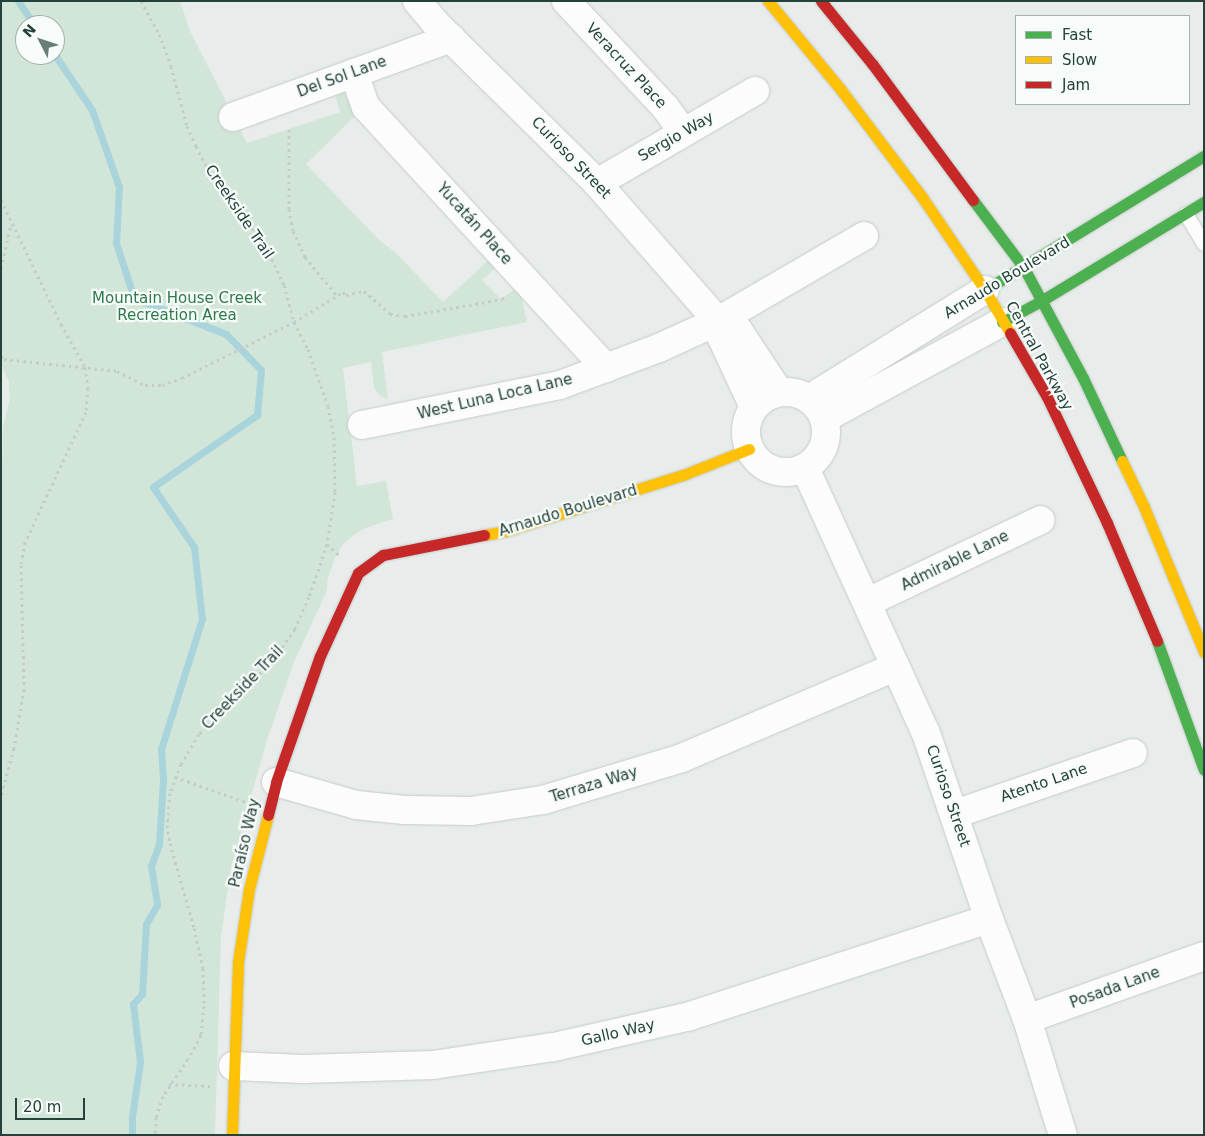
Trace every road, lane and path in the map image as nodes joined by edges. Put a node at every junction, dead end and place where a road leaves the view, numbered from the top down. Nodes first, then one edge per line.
1 (141, 1) edge
2 (417, 1) edge
3 (566, 1) edge
4 (768, 1) edge
5 (821, 1) edge
6 (451, 38) junction
7 (354, 73) junction
8 (755, 91) dead end
9 (233, 116) dead end
10 (289, 129) dead end
11 (683, 132) junction
12 (1204, 156) edge
13 (597, 183) junction
14 (1, 200) edge
15 (1204, 202) edge
16 (1186, 214) junction
17 (11, 223) junction
18 (864, 236) dead end
19 (1204, 244) edge
20 (1, 268) edge
21 (1024, 268) junction
22 (985, 290) junction
23 (337, 296) junction
24 (502, 300) dead end
25 (1041, 301) junction
26 (718, 321) junction
27 (294, 322) junction
28 (1002, 322) junction
29 (1, 356) edge
30 (85, 367) junction
31 (606, 368) junction
32 (779, 392) junction
33 (754, 407) junction
34 (817, 408) junction
35 (362, 425) dead end
36 (749, 449) junction
37 (805, 468) junction
38 (1041, 520) dead end
39 (358, 573) joint
40 (868, 602) junction
41 (1204, 652) edge
42 (895, 667) junction
43 (1133, 753) dead end
44 (1204, 770) edge
45 (175, 777) junction
46 (276, 782) junction
47 (1, 796) edge
48 (267, 810) junction
49 (955, 814) junction
50 (989, 919) junction
51 (1204, 956) edge
52 (1026, 1019) junction
53 (233, 1077) junction
54 (169, 1084) junction
55 (155, 1135) edge
56 (232, 1135) edge
57 (1063, 1135) edge

1 - 27 path, Creekside Trail
2 - 6 street, Curioso Street
3 - 11 street, Veracruz Place
4 - 22 main road, Central Parkway
5 - 21 main road, Central Parkway
6 - 7 street, Del Sol Lane
6 - 13 street, Curioso Street
7 - 9 street, Del Sol Lane
7 - 31 street, Yucatán Place
8 - 11 street, Sergio Way
10 - 23 path
11 - 13 street, Sergio Way
12 - 21 main road, Arnaudo Boulevard
13 - 26 street, Curioso Street
14 - 17 path
15 - 16 main road
16 - 19 lane
16 - 25 main road
17 - 20 path
17 - 30 path
18 - 26 street, West Luna Loca Lane
21 - 22 main road, Arnaudo Boulevard
21 - 25 main road, Central Parkway
22 - 28 main road, Central Parkway
22 - 34 street, Arnaudo Boulevard
23 - 24 path
23 - 27 path
25 - 28 main road
25 - 41 main road, Central Parkway
26 - 31 street, West Luna Loca Lane
26 - 32 street, Curioso Street
26 - 33 street, Curioso Street
27 - 30 path
27 - 45 path, Creekside Trail
28 - 34 street
28 - 44 main road, Central Parkway
29 - 30 path
30 - 47 path
31 - 35 street, West Luna Loca Lane
32 - 33 street
32 - 34 street
33 - 36 street
34 - 37 street
36 - 37 street
36 - 39 main road, Arnaudo Boulevard
37 - 40 street, Curioso Street
38 - 40 street, Admirable Lane
39 - 46 main road, Paraíso Way
40 - 42 street, Curioso Street
42 - 46 street, Terraza Way
42 - 49 street, Curioso Street
43 - 49 street, Atento Lane
45 - 48 path
45 - 54 path, Creekside Trail
46 - 48 main road, Paraíso Way
48 - 53 main road, Paraíso Way
49 - 50 street, Curioso Street
50 - 52 street, Curioso Street
50 - 53 street, Gallo Way
51 - 52 street, Posada Lane
52 - 57 street, Curioso Street
53 - 54 path
53 - 56 main road, Paraíso Way
54 - 55 path, Creekside Trail

